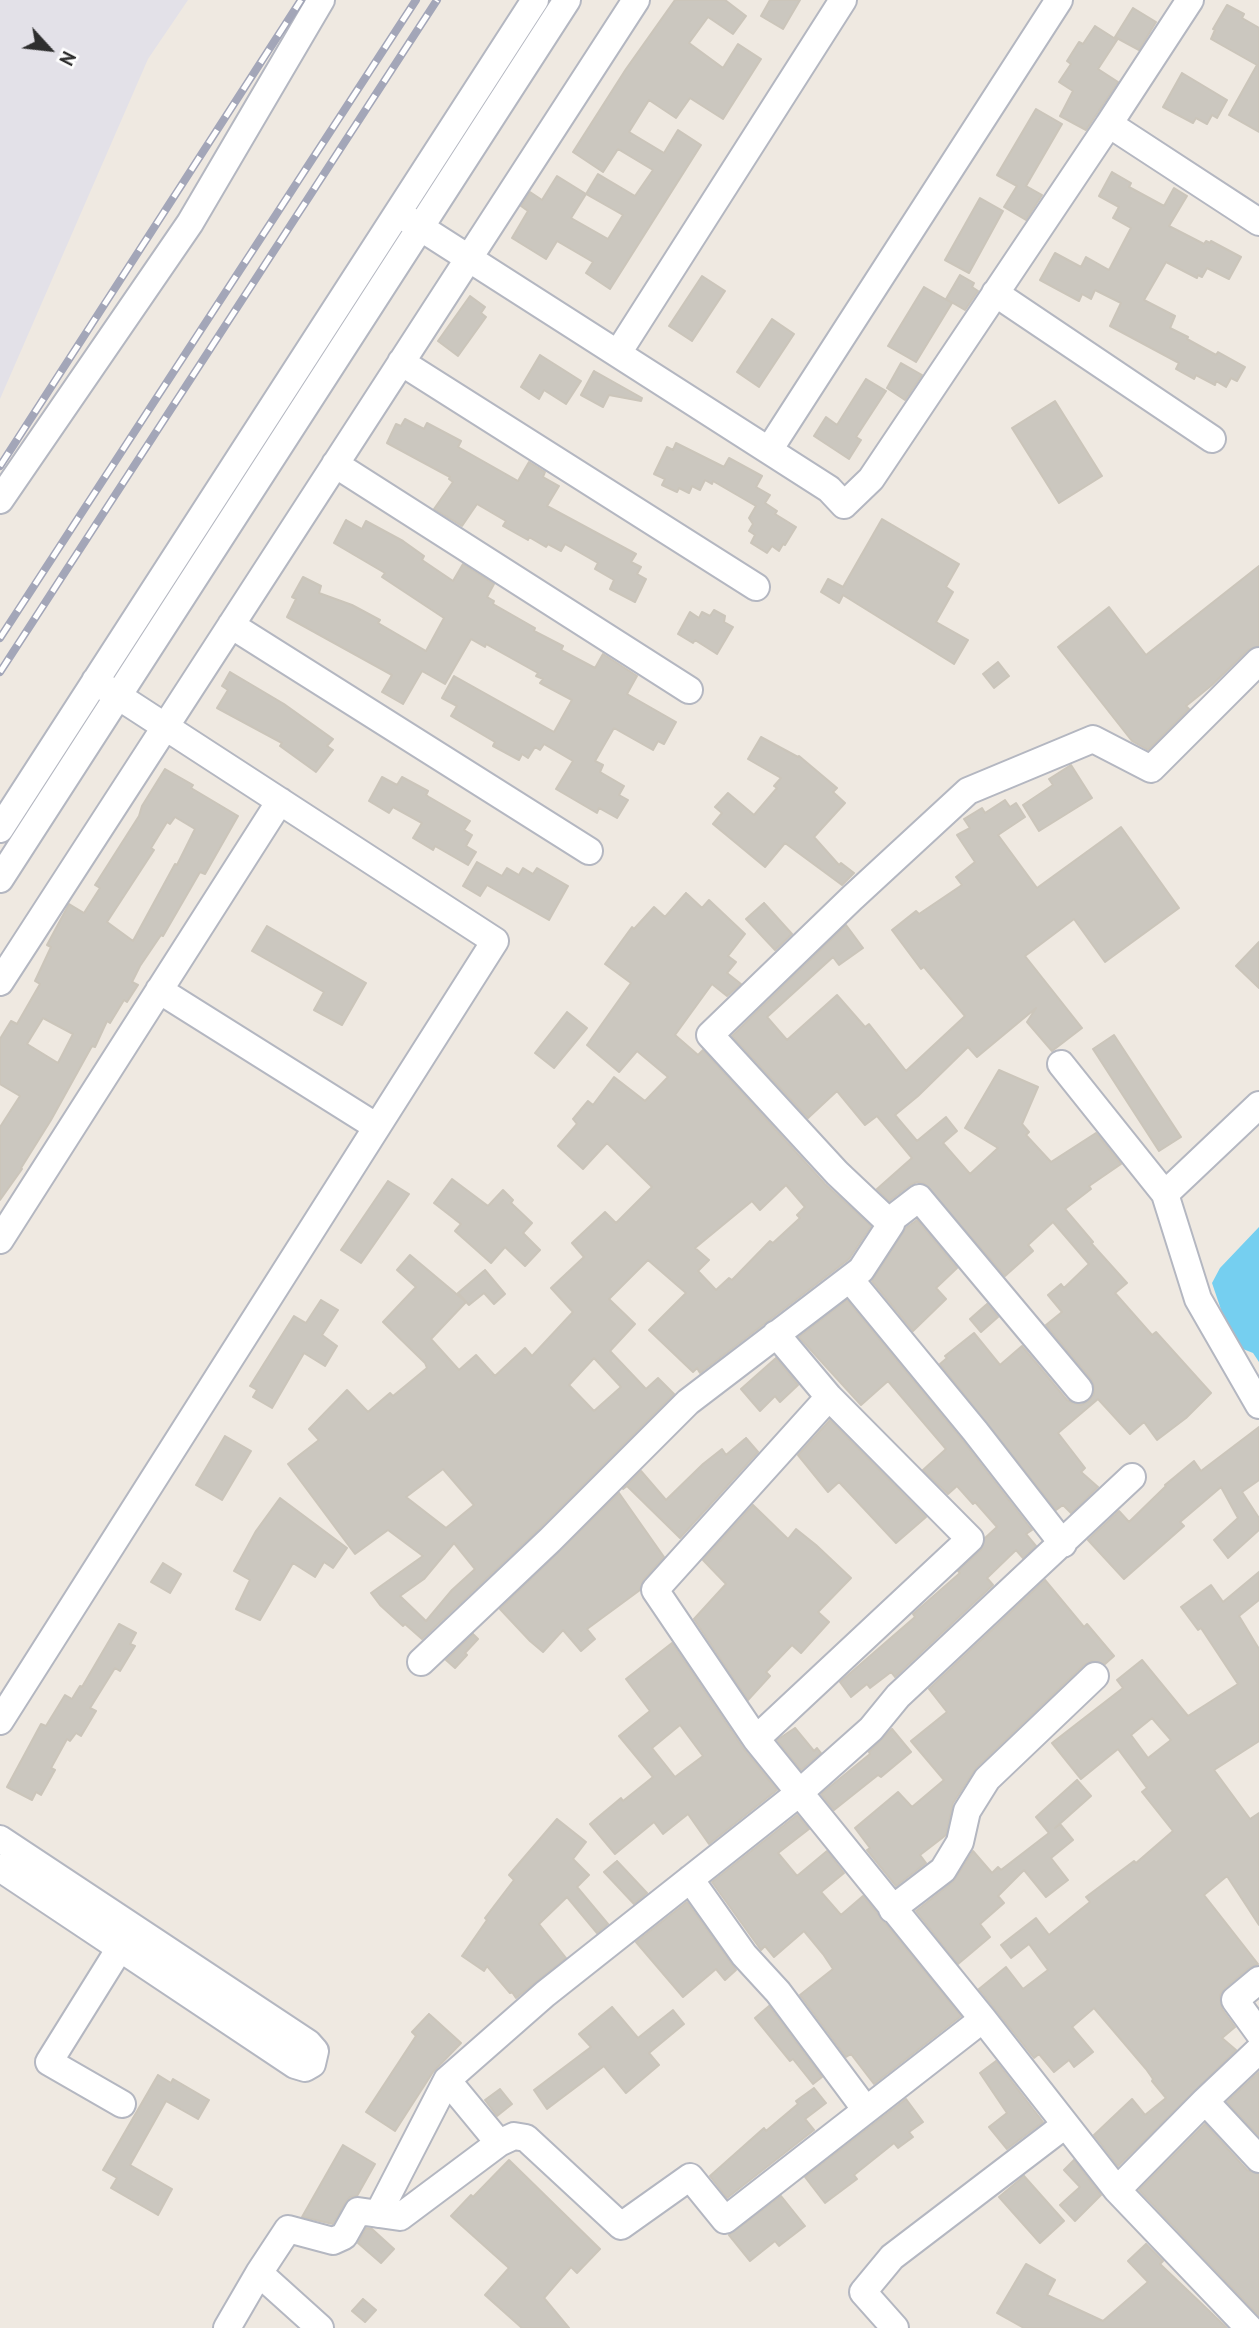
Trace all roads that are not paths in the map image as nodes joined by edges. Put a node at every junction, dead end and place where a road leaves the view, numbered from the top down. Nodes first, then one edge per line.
1 (321, 0) edge
2 (535, 0) edge
3 (567, 0) edge
4 (636, 0) edge
5 (843, 0) edge
6 (1059, 0) edge
7 (1189, 0) edge
8 (1109, 124) junction
9 (398, 213) junction
10 (1259, 222) edge
11 (421, 227) junction
12 (469, 258) junction
13 (995, 293) junction
14 (618, 353) junction
15 (401, 362) junction
16 (1212, 439) dead end
17 (769, 450) junction
18 (335, 464) junction
19 (0, 500) edge
20 (756, 587) dead end
21 (231, 625) junction
22 (1259, 662) edge
23 (95, 681) junction
24 (689, 690) dead end
25 (118, 696) junction
26 (165, 727) junction
27 (280, 801) junction
28 (0, 829) edge
29 (589, 851) dead end
30 (0, 879) edge
31 (0, 982) edge
32 (159, 990) junction
33 (1061, 1064) dead end
34 (1259, 1105) edge
35 (377, 1127) junction
36 (1165, 1194) junction
37 (891, 1224) junction
38 (0, 1240) edge
39 (848, 1280) junction
40 (776, 1334) junction
41 (1079, 1389) dead end
42 (829, 1397) junction
43 (1259, 1405) edge
44 (1132, 1477) dead end
45 (1063, 1544) junction
46 (421, 1662) dead end
47 (1095, 1676) dead end
48 (0, 1721) edge
49 (756, 1739) junction
50 (799, 1793) junction
51 (0, 1839) edge
52 (1, 1871) edge
53 (690, 1880) junction
54 (892, 1909) junction
55 (120, 1948) junction
56 (1259, 1980) edge
57 (983, 2019) junction
58 (1259, 2033) edge
59 (1259, 2050) edge
60 (447, 2080) junction
61 (1205, 2101) junction
62 (122, 2104) dead end
63 (866, 2110) junction
64 (1065, 2125) junction
65 (499, 2143) junction
66 (1259, 2159) edge
67 (1116, 2190) junction
68 (378, 2214) junction
69 (259, 2273) junction
70 (1234, 2323) edge
71 (226, 2328) edge
72 (320, 2328) edge
73 (895, 2328) edge

1 - 19 street
2 - 9 street
3 - 11 street
4 - 12 street
5 - 14 street
6 - 17 street
7 - 8 street
8 - 10 street
8 - 13 street
9 - 11 street
9 - 23 street
11 - 12 street
11 - 25 street
12 - 14 street
12 - 15 street
13 - 16 street
13 - 17 street
14 - 17 street
15 - 18 street
15 - 20 street
18 - 21 street
18 - 24 street
21 - 26 street
21 - 29 street
22 - 37 street
23 - 25 street
23 - 28 street
25 - 26 street
25 - 30 street
26 - 27 street
26 - 31 street
27 - 32 street
27 - 35 street
32 - 35 street
32 - 38 street
33 - 36 street
34 - 36 street
35 - 48 street
36 - 43 street
37 - 39 street
37 - 41 street
39 - 40 street
39 - 45 street
40 - 42 street
40 - 46 street
42 - 49 street
42 - 49 street
44 - 45 street
45 - 50 street
47 - 54 street
49 - 50 street
50 - 53 street
50 - 54 street
51 - 55 street
52 - 55 street
53 - 60 street
53 - 63 street
54 - 57 street
55 - 62 street
56 - 58 street
57 - 63 street
57 - 64 street
59 - 61 street
60 - 65 street
60 - 68 street
61 - 66 street
61 - 67 street
63 - 65 street
64 - 67 street
64 - 73 street
65 - 68 street
67 - 70 street
68 - 69 street
69 - 71 street
69 - 72 street

